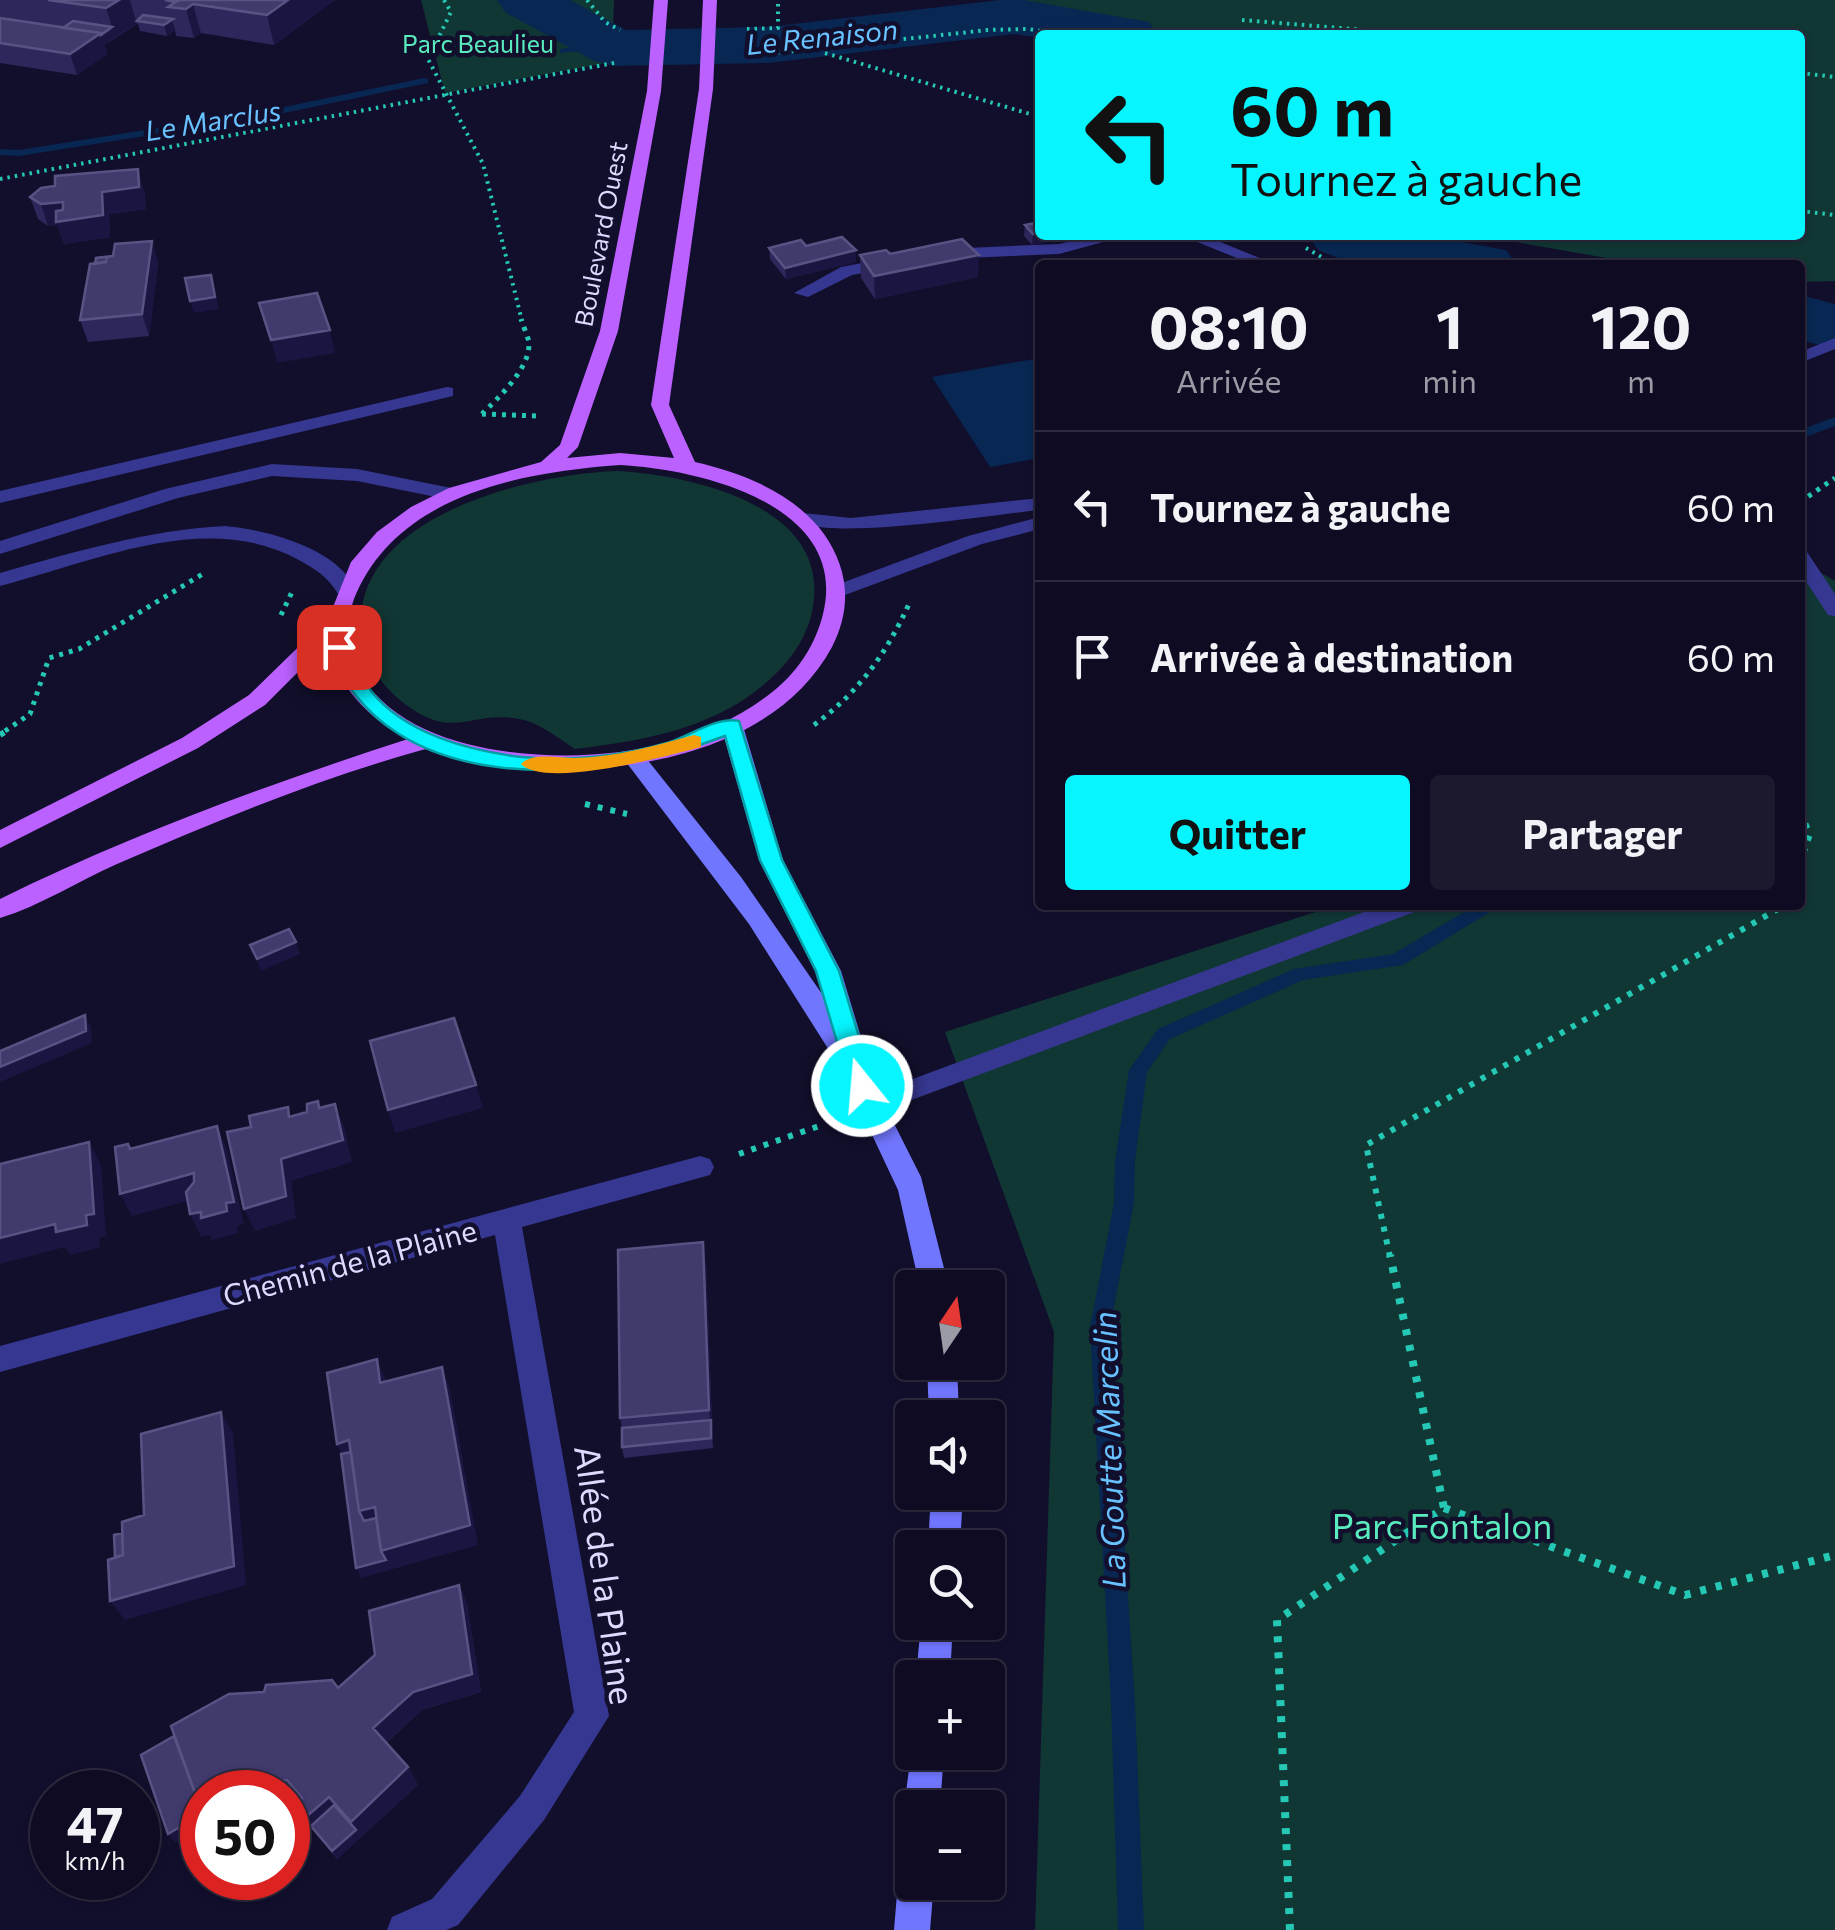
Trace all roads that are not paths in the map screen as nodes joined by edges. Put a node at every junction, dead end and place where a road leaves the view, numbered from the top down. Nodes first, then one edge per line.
1 (661, 0) edge
2 (710, 0) edge
3 (1099, 240) edge
4 (1202, 240) edge
5 (1256, 260) edge
6 (802, 292) dead end
7 (1835, 343) edge
8 (1806, 356) edge
9 (447, 392) dead end
10 (549, 464) junction
11 (688, 466) junction
12 (450, 494) junction
13 (0, 498) edge
14 (1035, 505) edge
15 (802, 519) junction
16 (1035, 525) edge
17 (0, 548) edge
18 (1805, 564) edge
19 (0, 580) edge
20 (345, 590) junction
21 (838, 591) junction
22 (1835, 610) edge
23 (338, 620) junction
24 (732, 726) junction
25 (427, 740) junction
26 (634, 758) junction
27 (0, 840) edge
28 (0, 909) edge
29 (1394, 910) edge
30 (868, 1095) junction
31 (700, 1168) road end
32 (507, 1220) junction
33 (931, 1270) edge
34 (0, 1360) edge
35 (914, 1900) edge
36 (405, 1930) edge
37 (912, 1930) edge

1 - 10 main road, Boulevard Ouest
2 - 11 main road
3 - 6 street
4 - 5 street
7 - 8 street
9 - 13 street
10 - 11 main road
10 - 12 main road
11 - 15 main road
12 - 17 street
12 - 20 main road
14 - 15 street
15 - 21 main road
16 - 21 street
18 - 22 street
19 - 20 street
20 - 23 main road
21 - 24 main road
23 - 25 main road
23 - 27 main road
24 - 26 main road
24 - 30 main road
25 - 26 main road
25 - 28 main road
26 - 30 main road
29 - 30 street
30 - 33 main road
31 - 32 street, Chemin de la Plaine
32 - 34 street, Chemin de la Plaine
32 - 36 street, Allée de la Plaine
35 - 37 main road

